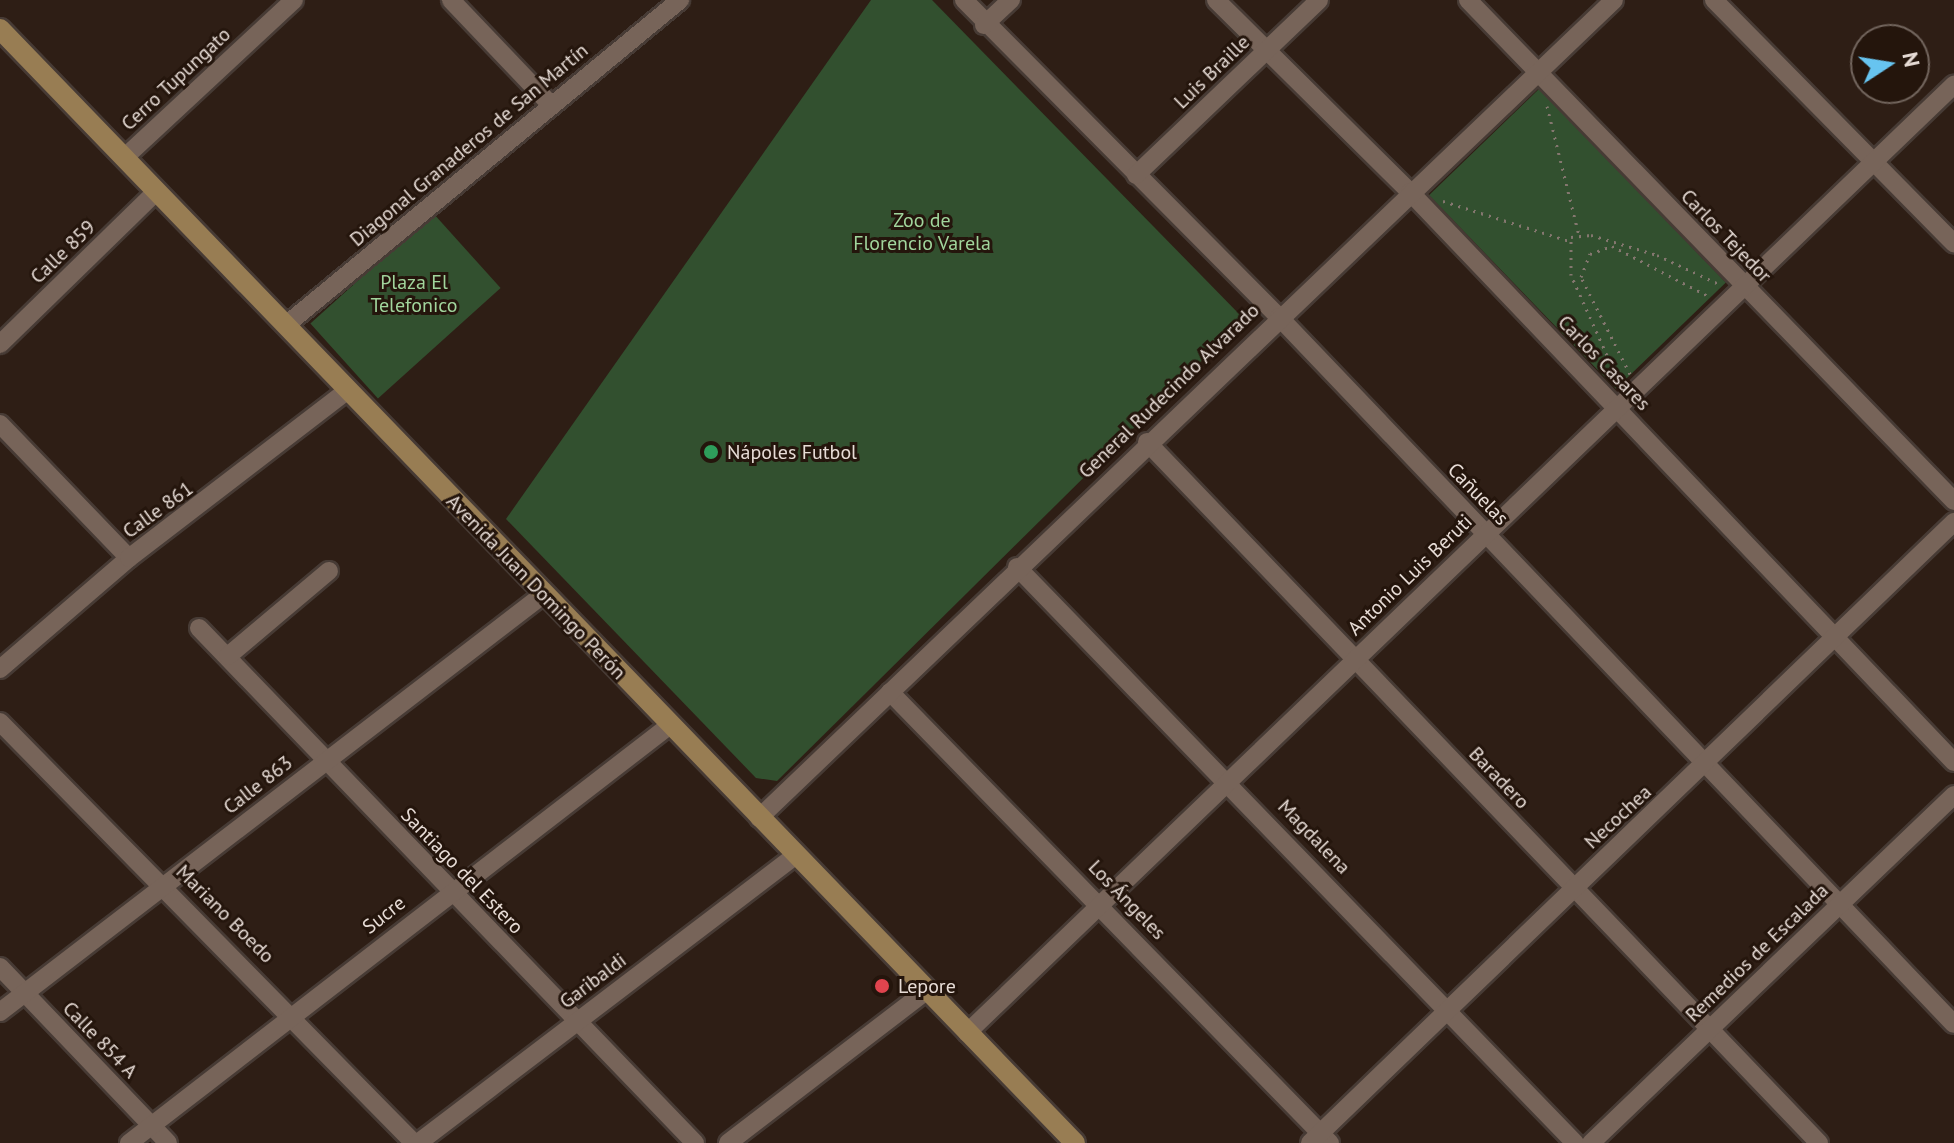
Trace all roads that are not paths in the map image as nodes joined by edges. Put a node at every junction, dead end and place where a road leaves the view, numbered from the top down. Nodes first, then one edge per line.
1 (294, 0) edge
2 (451, 0) edge
3 (680, 0) edge
4 (964, 0) edge
5 (1011, 0) edge
6 (1216, 0) edge
7 (1319, 0) edge
8 (1468, 0) edge
9 (1614, 0) edge
10 (1714, 0) edge
11 (984, 25) junction
12 (0, 29) edge
13 (1266, 51) junction
14 (1538, 73) junction
15 (1954, 85) edge
16 (551, 105) junction
17 (124, 158) junction
18 (1876, 162) junction
19 (1136, 175) junction
20 (156, 192) junction
21 (1415, 197) junction
22 (1954, 243) edge
23 (1735, 294) junction
24 (1279, 317) junction
25 (286, 325) junction
26 (0, 344) edge
27 (347, 391) junction
28 (1627, 398) junction
29 (0, 424) edge
30 (1147, 442) junction
31 (1954, 501) edge
32 (1954, 522) edge
33 (1484, 532) junction
34 (129, 558) junction
35 (1017, 567) junction
36 (329, 571) dead end
37 (544, 594) junction
38 (199, 628) dead end
39 (1836, 639) junction
40 (228, 656) junction
41 (1355, 659) junction
42 (0, 669) edge
43 (890, 692) junction
44 (0, 722) edge
45 (670, 725) junction
46 (325, 761) junction
47 (1954, 762) edge
48 (1706, 765) junction
49 (1228, 780) junction
50 (1954, 795) edge
51 (759, 818) junction
52 (795, 856) junction
53 (165, 885) junction
54 (1574, 889) junction
55 (450, 892) junction
56 (1101, 904) junction
57 (1839, 904) junction
58 (0, 967) edge
59 (926, 991) junction
60 (24, 994) junction
61 (1448, 1007) junction
62 (0, 1012) edge
63 (294, 1014) junction
64 (576, 1021) junction
65 (1954, 1024) edge
66 (1709, 1029) junction
67 (967, 1033) junction
68 (152, 1125) junction
69 (1320, 1140) edge
70 (129, 1143) edge
71 (168, 1143) edge
72 (416, 1143) edge
73 (695, 1143) edge
74 (728, 1143) edge
75 (1075, 1143) edge
76 (1575, 1143) edge
77 (1591, 1143) edge
78 (1819, 1143) edge

1 - 17 street, Cerro Tupungato
2 - 16 street
3 - 16 street, Diagonal Granaderos de San Martín
4 - 11 street, Cañuelas
5 - 11 street
6 - 13 street, Carlos Casares
7 - 13 street, Luis Braille
8 - 14 street, Carlos Tejedor
9 - 14 street, General Rudecindo Alvarado
10 - 18 street
11 - 19 street, Cañuelas
12 - 17 main road, Avenida Juan Domingo Perón
13 - 19 street, Luis Braille
13 - 21 street, Carlos Casares
14 - 21 street, General Rudecindo Alvarado
14 - 23 street, Carlos Tejedor
15 - 18 street, Antonio Luis Beruti
16 - 25 street, Diagonal Granaderos de San Martín
17 - 20 main road, Avenida Juan Domingo Perón
18 - 22 street
18 - 23 street, Antonio Luis Beruti
19 - 24 street, Cañuelas
20 - 25 main road, Avenida Juan Domingo Perón
20 - 26 street, Calle 859
21 - 24 street, General Rudecindo Alvarado
21 - 28 street, Carlos Casares
23 - 28 street, Antonio Luis Beruti
23 - 31 street, Carlos Tejedor
24 - 30 street, General Rudecindo Alvarado
24 - 33 street, Cañuelas
25 - 27 main road, Avenida Juan Domingo Perón
27 - 34 street, Calle 861
27 - 37 main road, Avenida Juan Domingo Perón
28 - 33 street, Antonio Luis Beruti
28 - 39 street, Carlos Casares
29 - 34 street
30 - 35 street, General Rudecindo Alvarado
30 - 41 street, Baradero
32 - 39 street, Necochea
33 - 41 street, Antonio Luis Beruti
33 - 48 street, Cañuelas
34 - 42 street, Calle 861
35 - 43 street, General Rudecindo Alvarado
35 - 49 street, Magdalena
36 - 40 street
37 - 45 main road, Avenida Juan Domingo Perón
37 - 46 street, Calle 863
38 - 40 street, Santiago del Estero
39 - 47 street, Carlos Casares
39 - 48 street, Necochea
40 - 46 street, Santiago del Estero
41 - 49 street, Antonio Luis Beruti
41 - 54 street, Baradero
43 - 51 street, General Rudecindo Alvarado
43 - 56 street, Los Ángeles
44 - 53 street, Mariano Boedo
45 - 51 main road, Avenida Juan Domingo Perón
45 - 55 street, Sucre
46 - 53 street, Calle 863
46 - 55 street, Santiago del Estero
48 - 54 street, Necochea
48 - 57 street, Cañuelas
49 - 56 street, Antonio Luis Beruti
49 - 61 street, Magdalena
50 - 57 street, Remedios de Escalada
51 - 52 main road, Avenida Juan Domingo Perón
52 - 59 main road, Avenida Juan Domingo Perón
52 - 64 street, Garibaldi
53 - 60 street, Calle 863
53 - 63 street, Mariano Boedo
54 - 61 street, Necochea
54 - 66 street, Baradero
55 - 63 street, Sucre
55 - 64 street, Santiago del Estero
56 - 67 street, Antonio Luis Beruti
56 - 69 street, Los Ángeles
57 - 65 street, Cañuelas
57 - 66 street, Remedios de Escalada
58 - 60 street, Calle 854 A
59 - 67 main road, Avenida Juan Domingo Perón
59 - 74 street
60 - 62 street, Calle 863
60 - 68 street, Calle 854 A
61 - 69 street, Necochea
61 - 76 street, Magdalena
63 - 68 street, Sucre
63 - 72 street, Mariano Boedo
64 - 72 street, Garibaldi
64 - 73 street, Santiago del Estero
66 - 77 street, Remedios de Escalada
66 - 78 street, Baradero
67 - 75 main road, Avenida Juan Domingo Perón
68 - 70 street, Sucre
68 - 71 street, Calle 854 A

